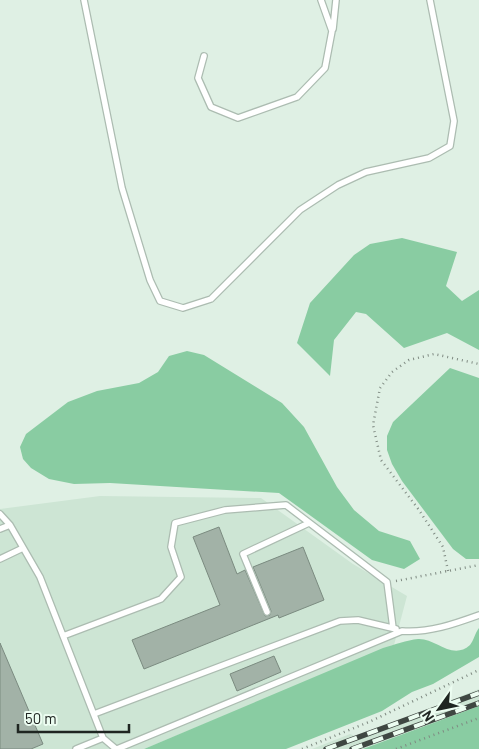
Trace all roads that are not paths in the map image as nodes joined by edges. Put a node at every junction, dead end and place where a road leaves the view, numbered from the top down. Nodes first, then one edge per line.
1 (84, 0) edge
2 (320, 0) edge
3 (336, 0) edge
4 (430, 0) edge
5 (332, 32) junction
6 (204, 56) dead end
7 (0, 514) edge
8 (309, 523) junction
9 (10, 525) junction
10 (0, 529) edge
11 (23, 548) junction
12 (0, 559) edge
13 (267, 612) dead end
14 (479, 615) edge
15 (393, 628) junction
16 (402, 630) junction
17 (63, 636) junction
18 (94, 714) junction
19 (103, 738) junction
20 (76, 749) edge
21 (116, 749) edge

1 - 4 lane
2 - 5 lane
3 - 5 lane
5 - 6 lane
7 - 9 lane
8 - 13 lane
8 - 15 lane
8 - 17 lane
9 - 10 lane
9 - 11 lane
11 - 12 lane
11 - 17 lane
14 - 16 lane
15 - 16 lane
15 - 18 lane
16 - 21 lane
17 - 18 lane
18 - 19 lane
19 - 20 lane
19 - 21 lane

